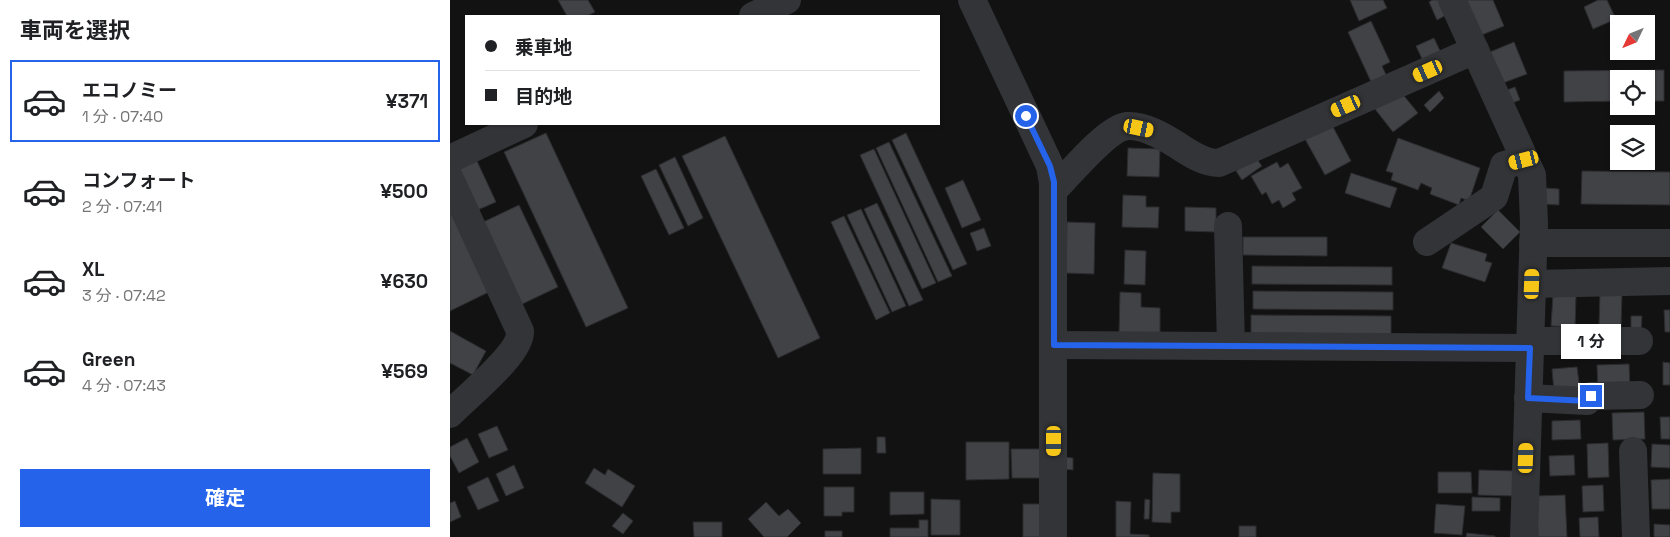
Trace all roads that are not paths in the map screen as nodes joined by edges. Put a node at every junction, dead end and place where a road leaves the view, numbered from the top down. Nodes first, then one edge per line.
1 (787, 0) edge
2 (972, 0) edge
3 (1452, 0) edge
4 (755, 15) edge
5 (1475, 50) junction
6 (522, 125) edge
7 (450, 159) edge
8 (1524, 160) junction
9 (450, 179) edge
10 (1054, 190) junction
11 (1228, 226) dead end
12 (1427, 242) dead end
13 (1533, 243) junction
14 (1670, 243) edge
15 (1670, 281) edge
16 (1532, 284) junction
17 (1639, 341) dead end
18 (1530, 344) junction
19 (1054, 345) junction
20 (1231, 346) junction
21 (1640, 395) dead end
22 (1528, 398) junction
23 (450, 414) edge
24 (1632, 451) dead end
25 (1053, 537) edge
26 (1524, 537) edge
27 (1636, 537) edge

1 - 4 street
2 - 10 street
3 - 5 street
5 - 8 street
5 - 10 street
6 - 7 street
8 - 12 street
8 - 13 street
9 - 23 street
10 - 19 street
11 - 20 street
13 - 14 street
13 - 16 street
15 - 16 street
16 - 18 street
17 - 18 street
18 - 20 street
18 - 22 street
19 - 20 street
19 - 25 street
21 - 22 street
22 - 26 street
24 - 27 street

